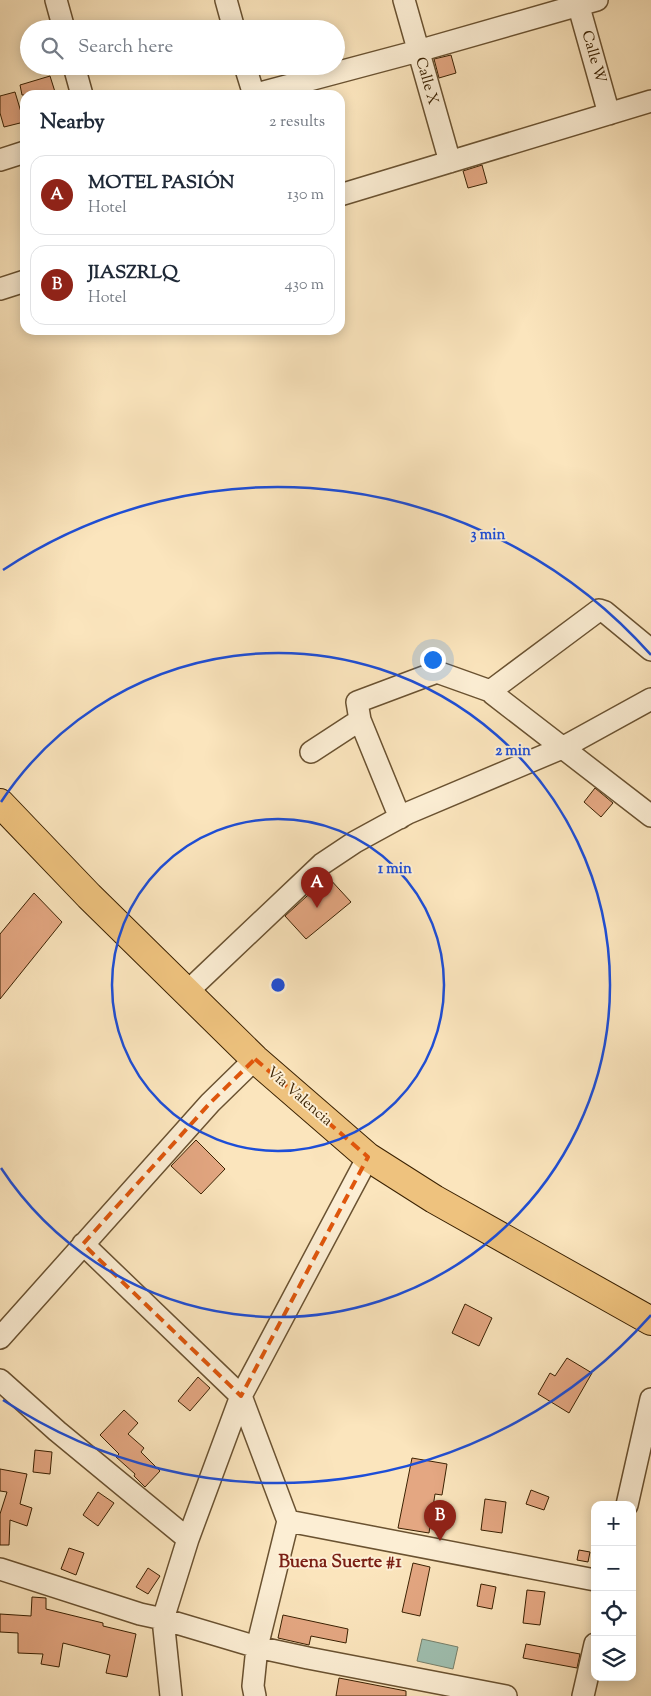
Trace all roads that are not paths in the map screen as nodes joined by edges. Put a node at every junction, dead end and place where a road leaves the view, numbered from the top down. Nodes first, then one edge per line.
1 (56, 0) edge
2 (226, 0) edge
3 (404, 0) edge
4 (584, 2) edge
5 (62, 20) edge
6 (232, 20) edge
7 (418, 51) junction
8 (345, 70) edge
9 (76, 75) edge
10 (247, 75) edge
11 (328, 75) edge
12 (81, 90) edge
13 (252, 90) edge
14 (272, 90) edge
15 (651, 101) edge
16 (609, 114) junction
17 (20, 154) edge
18 (0, 160) edge
19 (450, 162) junction
20 (345, 194) edge
21 (20, 282) edge
22 (0, 289) edge
23 (651, 650) edge
24 (493, 692) junction
25 (651, 698) edge
26 (360, 720) junction
27 (562, 748) junction
28 (311, 752) dead end
29 (0, 803) edge
30 (651, 816) edge
31 (400, 818) junction
32 (187, 992) junction
33 (255, 1059) junction
34 (368, 1158) junction
35 (83, 1244) junction
36 (651, 1321) edge
37 (0, 1338) edge
38 (0, 1380) edge
39 (241, 1396) junction
40 (651, 1399) edge
41 (628, 1501) edge
42 (288, 1522) junction
43 (188, 1539) junction
44 (0, 1569) edge
45 (591, 1579) edge
46 (163, 1619) junction
47 (257, 1647) junction
48 (591, 1660) edge
49 (171, 1696) edge
50 (255, 1696) edge
51 (506, 1696) edge
52 (582, 1696) edge

1 - 5 street
2 - 6 street
3 - 7 street, Calle X
4 - 7 street
4 - 16 street, Calle W
7 - 8 street
7 - 19 street, Calle X
9 - 12 street
10 - 13 street
11 - 14 street
15 - 16 street
16 - 19 street
17 - 18 street
19 - 20 street
21 - 22 street
23 - 24 street
24 - 26 street
24 - 27 street
25 - 27 street
26 - 28 street
26 - 31 street
27 - 30 street
27 - 31 street
29 - 32 highway, Vía Valencia
31 - 32 street
32 - 33 highway, Vía Valencia
33 - 34 highway, Vía Valencia
33 - 35 street
34 - 36 highway, Vía Valencia
34 - 39 street
35 - 37 street
35 - 39 street
38 - 43 street
39 - 42 street
39 - 43 street
40 - 41 street
42 - 45 street
42 - 47 street
43 - 46 street
44 - 46 street
46 - 47 street
46 - 49 street
47 - 50 street
47 - 51 street
48 - 52 street

